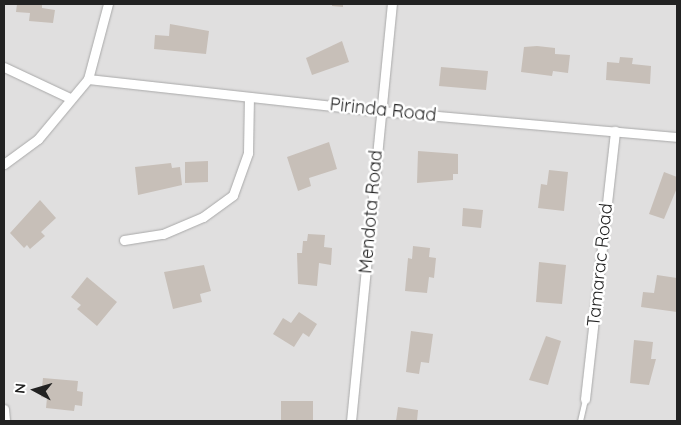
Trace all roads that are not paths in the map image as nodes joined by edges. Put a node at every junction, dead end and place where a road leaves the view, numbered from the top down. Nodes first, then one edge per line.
1 (108, 4) edge
2 (392, 4) edge
3 (4, 67) edge
4 (88, 79) junction
5 (249, 97) junction
6 (70, 98) junction
7 (380, 111) junction
8 (615, 132) junction
9 (677, 138) edge
10 (4, 164) edge
11 (124, 240) dead end
12 (586, 399) joint
13 (4, 409) edge
14 (5, 421) edge
15 (351, 421) edge
16 (580, 421) edge

1 - 4 street
2 - 7 street, Mendota Road
3 - 6 street
4 - 5 street, Pirinda Road
4 - 6 street
5 - 7 street, Pirinda Road
5 - 11 street
6 - 10 street
7 - 8 street, Pirinda Road
7 - 15 street, Mendota Road
8 - 9 street, Pirinda Road
8 - 12 street, Tamarac Road
12 - 16 lane
13 - 14 street

